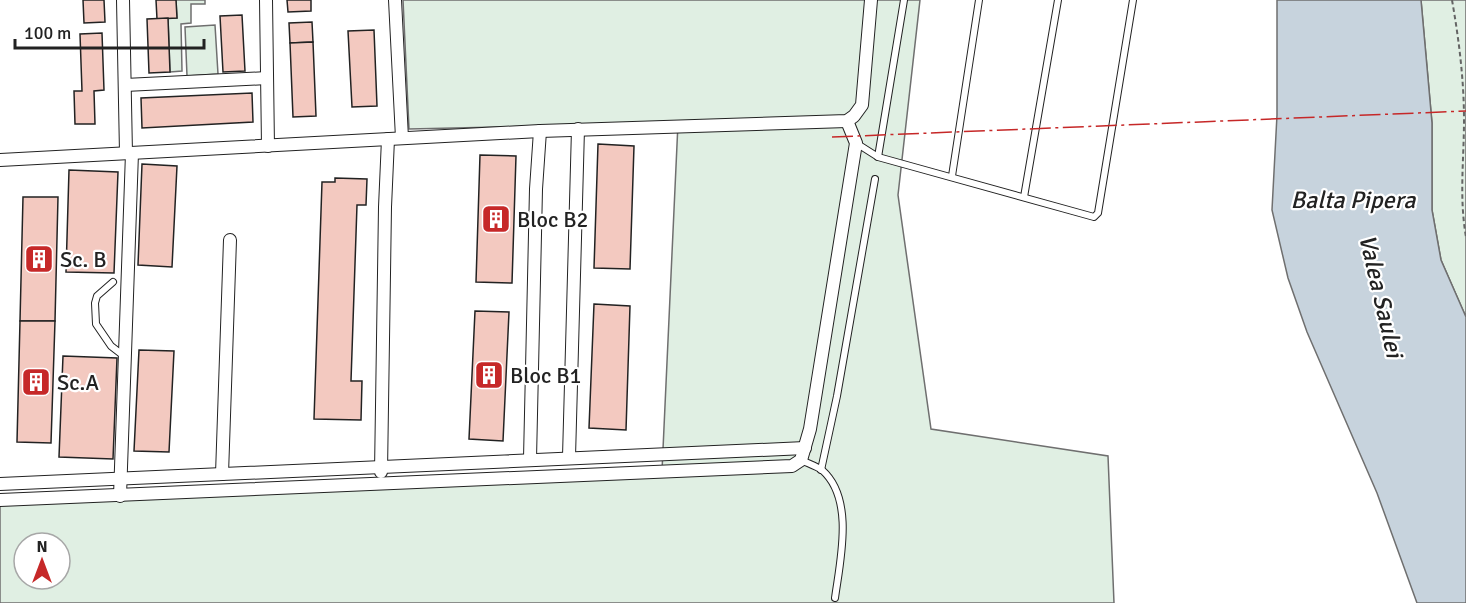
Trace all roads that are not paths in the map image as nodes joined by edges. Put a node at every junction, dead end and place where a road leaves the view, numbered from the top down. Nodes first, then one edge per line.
1 (123, 0) edge
2 (266, 0) edge
3 (395, 0) edge
4 (871, 0) edge
5 (904, 0) edge
6 (979, 0) edge
7 (1058, 0) edge
8 (1133, 0) edge
9 (267, 78) junction
10 (125, 85) junction
11 (847, 121) junction
12 (578, 129) junction
13 (540, 131) junction
14 (402, 138) junction
15 (388, 139) junction
16 (856, 143) junction
17 (268, 146) junction
18 (129, 153) junction
19 (878, 157) junction
20 (0, 160) edge
21 (952, 176) junction
22 (875, 179) dead end
23 (1024, 197) junction
24 (230, 240) dead end
25 (113, 282) dead end
26 (125, 357) junction
27 (803, 454) junction
28 (569, 458) junction
29 (530, 459) junction
30 (381, 466) junction
31 (319, 469) junction
32 (821, 470) junction
33 (222, 474) junction
34 (121, 478) junction
35 (381, 482) junction
36 (0, 484) edge
37 (319, 486) junction
38 (120, 496) junction
39 (0, 500) edge
40 (835, 598) dead end

1 - 10 street
2 - 9 street
3 - 14 street
4 - 11 street
5 - 19 lane
6 - 21 lane
7 - 23 lane
8 - 23 lane
9 - 10 street
9 - 17 street
10 - 18 street
11 - 12 street
11 - 16 street
12 - 13 street
12 - 28 street
13 - 14 street
13 - 29 street
14 - 15 street
15 - 17 street
15 - 30 street
16 - 19 lane
16 - 27 street
17 - 18 street
18 - 20 street
18 - 26 street
19 - 21 lane
21 - 23 lane
22 - 32 lane
24 - 33 street
25 - 26 lane
26 - 34 street
27 - 28 street
27 - 32 lane
27 - 35 street
28 - 29 street
29 - 30 street
30 - 31 street
30 - 35 street
31 - 33 street
31 - 37 street
32 - 40 lane
33 - 34 street
34 - 36 street
34 - 38 street
35 - 37 street
37 - 38 street
38 - 39 street

